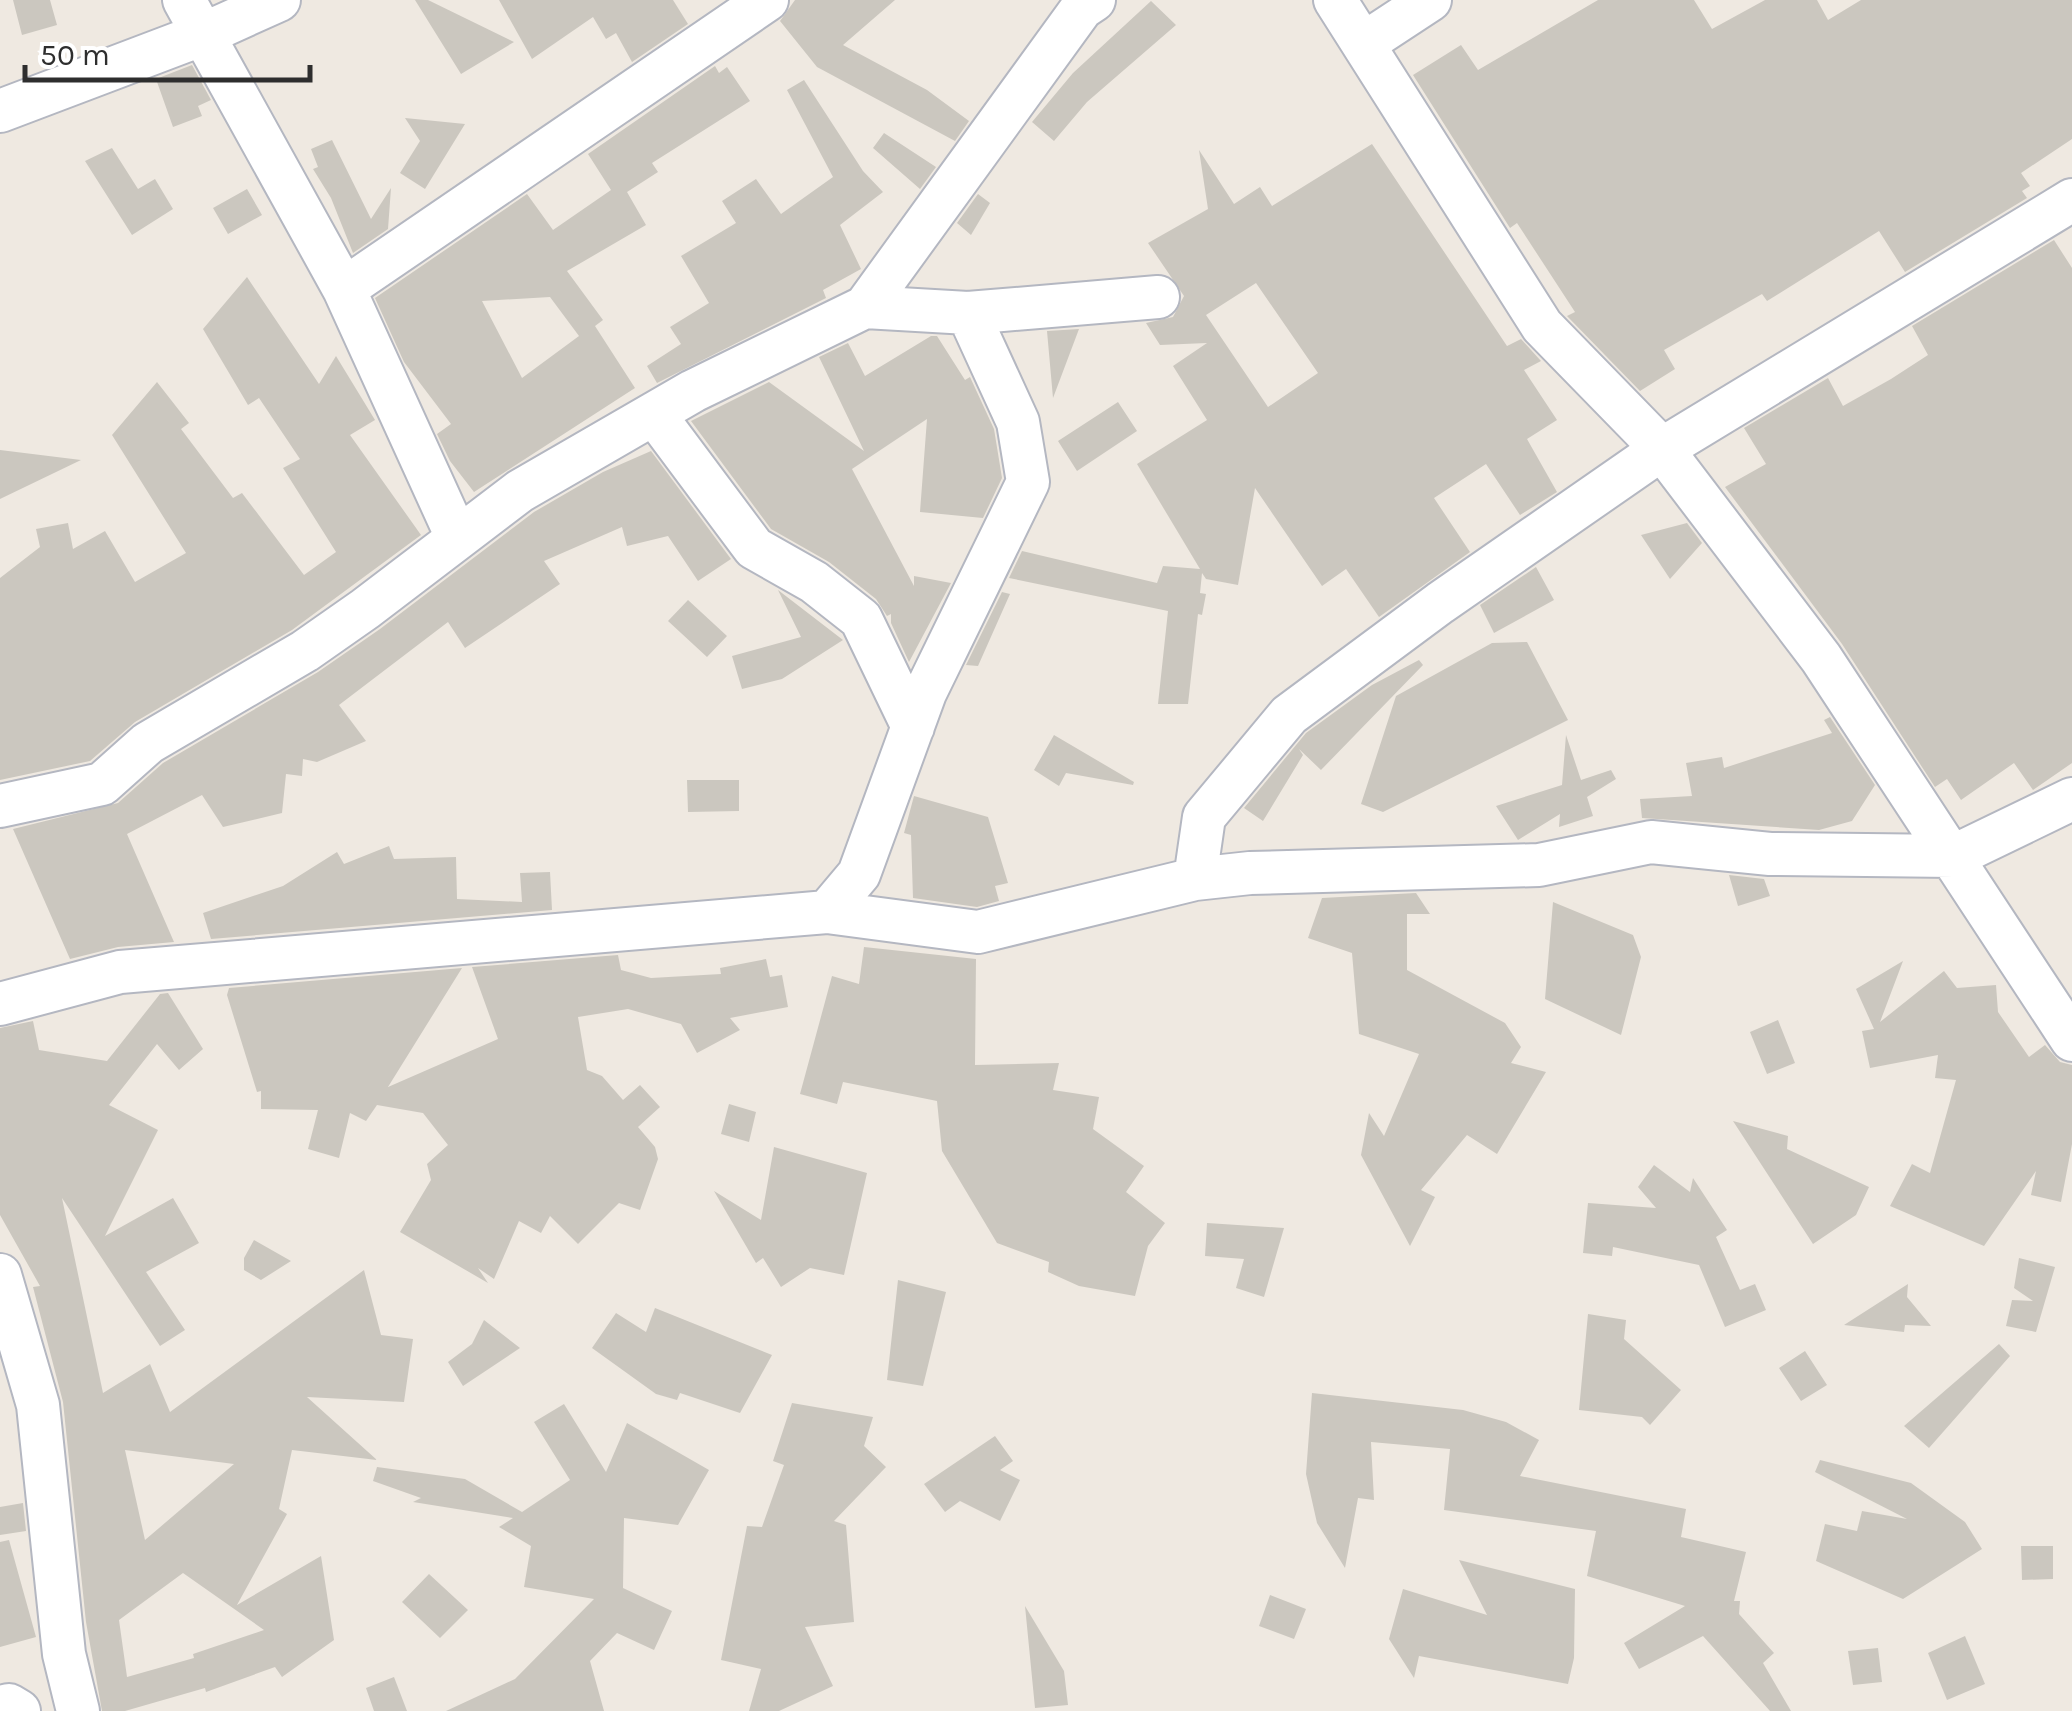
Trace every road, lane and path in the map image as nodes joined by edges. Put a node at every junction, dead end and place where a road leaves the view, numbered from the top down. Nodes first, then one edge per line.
1 (280, 0) edge
2 (767, 0) edge
3 (1094, 0) edge
4 (1336, 0) edge
5 (1430, 0) edge
6 (195, 17) edge
7 (1362, 44) junction
8 (0, 111) edge
9 (2072, 200) edge
10 (344, 289) junction
11 (1158, 297) dead end
12 (864, 307) junction
13 (968, 313) junction
14 (654, 414) junction
15 (1662, 450) junction
16 (456, 535) junction
17 (913, 727) junction
18 (2072, 799) edge
19 (0, 806) edge
20 (1954, 856) junction
21 (1195, 880) junction
22 (827, 912) junction
23 (0, 1004) edge
24 (2072, 1040) edge
25 (0, 1275) edge
26 (0, 1708) edge
27 (19, 1711) edge
28 (78, 1711) edge

1 - 6 street
2 - 10 street
3 - 12 street
4 - 7 street
5 - 7 street
6 - 8 street
6 - 10 street
7 - 15 street
9 - 15 street
10 - 16 street
11 - 13 street
12 - 13 street
12 - 14 street
13 - 17 street
14 - 16 street
14 - 17 street
15 - 20 street
15 - 21 street
16 - 19 street
17 - 22 street
18 - 20 street
20 - 21 street
20 - 24 street
21 - 22 street
22 - 23 street
25 - 28 street
26 - 27 street

